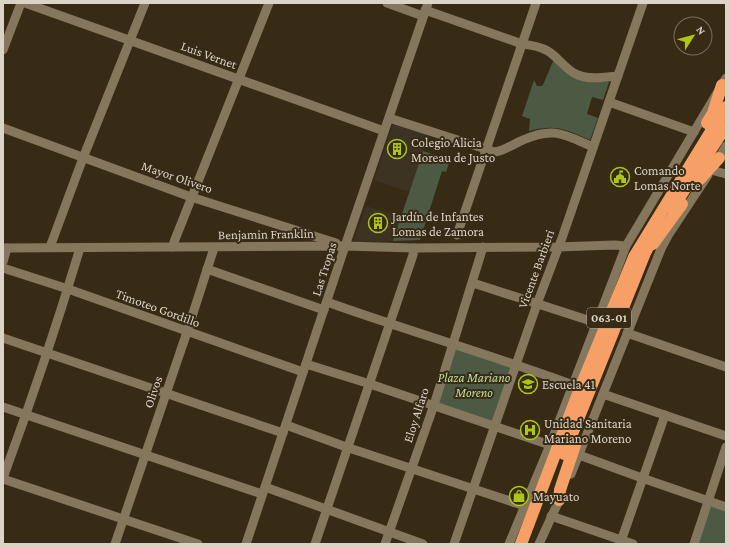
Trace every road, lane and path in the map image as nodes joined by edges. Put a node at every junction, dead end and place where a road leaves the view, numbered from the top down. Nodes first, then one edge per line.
1 (21, 3) edge
2 (25, 3) edge
3 (145, 3) edge
4 (269, 3) edge
5 (387, 3) edge
6 (536, 3) edge
7 (643, 3) edge
8 (426, 10) edge
9 (130, 41) junction
10 (522, 44) junction
11 (3, 50) edge
12 (618, 76) junction
13 (238, 80) junction
14 (724, 82) edge
15 (609, 102) junction
16 (726, 107) edge
17 (389, 118) junction
18 (726, 126) edge
19 (3, 128) edge
20 (384, 131) junction
21 (694, 132) junction
22 (726, 146) edge
23 (593, 147) junction
24 (486, 150) junction
25 (83, 158) junction
26 (719, 158) junction
27 (711, 170) junction
28 (726, 174) edge
29 (191, 197) junction
30 (658, 215) junction
31 (457, 235) dead end
32 (345, 246) junction
33 (626, 246) junction
34 (173, 247) junction
35 (483, 247) junction
36 (557, 247) junction
37 (5, 248) edge
38 (50, 248) junction
39 (80, 248) junction
40 (214, 248) junction
41 (414, 248) junction
42 (646, 252) junction
43 (3, 262) edge
44 (3, 268) edge
45 (208, 269) junction
46 (473, 283) junction
47 (68, 289) junction
48 (537, 304) junction
49 (325, 306) junction
50 (389, 324) junction
51 (601, 326) junction
52 (187, 332) junction
53 (627, 333) junction
54 (3, 338) edge
55 (453, 343) junction
56 (47, 352) junction
57 (517, 364) junction
58 (726, 367) edge
59 (304, 368) junction
60 (370, 384) junction
61 (573, 385) junction
62 (590, 388) junction
63 (166, 393) junction
64 (603, 394) junction
65 (434, 405) junction
66 (3, 407) edge
67 (26, 415) junction
68 (665, 415) junction
69 (495, 427) junction
70 (285, 429) junction
71 (726, 436) edge
72 (550, 445) junction
73 (726, 447) edge
74 (349, 448) junction
75 (579, 455) junction
76 (146, 456) junction
77 (412, 469) junction
78 (642, 478) junction
79 (3, 479) edge
80 (474, 489) junction
81 (264, 491) junction
82 (559, 500) junction
83 (708, 501) junction
84 (525, 506) junction
85 (726, 507) edge
86 (327, 509) junction
87 (551, 516) junction
88 (123, 520) junction
89 (389, 532) junction
90 (621, 542) edge
91 (115, 544) edge
92 (198, 544) edge
93 (246, 544) edge
94 (315, 544) edge
95 (385, 544) edge
96 (423, 544) edge
97 (454, 544) edge
98 (509, 544) edge
99 (521, 544) edge
100 (528, 544) edge
101 (539, 544) edge
102 (633, 544) edge
103 (694, 544) edge

1 - 11 street
2 - 9 street, Luis Vernet
3 - 9 street
4 - 13 street
5 - 8 street
6 - 10 street
7 - 12 street, Vicente Barbieri
8 - 10 street
8 - 17 street, Las Tropas
9 - 13 street, Luis Vernet
9 - 25 street
10 - 12 street
10 - 24 street
12 - 15 street, Vicente Barbieri
13 - 20 street, Luis Vernet
13 - 29 street
14 - 21 street
14 - 30 highway
15 - 21 street
15 - 23 street, Vicente Barbieri
16 - 30 highway, 063-01
17 - 20 street, Las Tropas
17 - 24 street
18 - 42 highway, 063-01
19 - 25 street, Mayor Olivero
20 - 32 street, Las Tropas
21 - 33 street
22 - 26 street
23 - 24 street
23 - 36 street, Vicente Barbieri
24 - 31 street
25 - 29 street, Mayor Olivero
25 - 38 street
26 - 27 street
26 - 42 highway
27 - 28 street
27 - 53 street
29 - 32 street, Mayor Olivero
29 - 34 street
30 - 51 highway, 063-01
32 - 40 street, Benjamin Franklin
32 - 41 street, Benjamin Franklin
32 - 49 street, Las Tropas
33 - 36 street, Benjamin Franklin
33 - 51 street
34 - 39 street, Benjamin Franklin
34 - 40 street, Benjamin Franklin
35 - 36 street, Benjamin Franklin
35 - 41 street, Benjamin Franklin
35 - 46 street, Eloy Alfaro
36 - 48 street, Vicente Barbieri
37 - 38 street, Benjamin Franklin
37 - 43 street
38 - 39 street, Benjamin Franklin
39 - 47 street
40 - 45 street, Olivos
41 - 50 street
42 - 62 highway, 063-01
44 - 47 street, Timoteo Gordillo
45 - 49 street
45 - 52 street, Olivos
46 - 48 street
46 - 55 street, Eloy Alfaro
47 - 52 street, Timoteo Gordillo
47 - 56 street
48 - 51 street
48 - 57 street, Vicente Barbieri
49 - 50 street
49 - 59 street, Las Tropas
50 - 55 street
50 - 60 street
51 - 61 highway
51 - 99 highway, 063-01
52 - 59 street, Timoteo Gordillo
52 - 63 street, Olivos
53 - 58 street
53 - 64 street
54 - 56 street
55 - 57 street
55 - 65 street, Eloy Alfaro
56 - 63 street
56 - 67 street
57 - 61 street
57 - 69 street, Vicente Barbieri
59 - 60 street, Timoteo Gordillo
59 - 70 street, Las Tropas
60 - 65 street, Timoteo Gordillo
60 - 74 street
61 - 72 street
62 - 82 highway
62 - 100 highway, 063-01
63 - 70 street
63 - 76 street, Olivos
64 - 68 street
64 - 75 street
65 - 69 street, Timoteo Gordillo
65 - 77 street, Eloy Alfaro
66 - 67 street
67 - 76 street
67 - 79 street
68 - 71 street
68 - 78 street
69 - 72 street, Timoteo Gordillo
69 - 80 street, Vicente Barbieri
70 - 74 street
70 - 81 street, Las Tropas
72 - 84 street
73 - 83 street
74 - 77 street
74 - 86 street
75 - 78 street
75 - 82 street
76 - 81 street
76 - 88 street, Olivos
77 - 80 street
77 - 89 street, Eloy Alfaro
78 - 83 street
78 - 90 street
79 - 88 street
80 - 84 street
80 - 97 street, Vicente Barbieri
81 - 86 street
81 - 93 street, Las Tropas
82 - 87 street
83 - 85 street
83 - 103 street
84 - 98 street
86 - 89 street
86 - 94 street
87 - 90 street
87 - 101 street
88 - 91 street, Olivos
88 - 92 street
89 - 95 street, Eloy Alfaro
89 - 96 street
90 - 102 street

